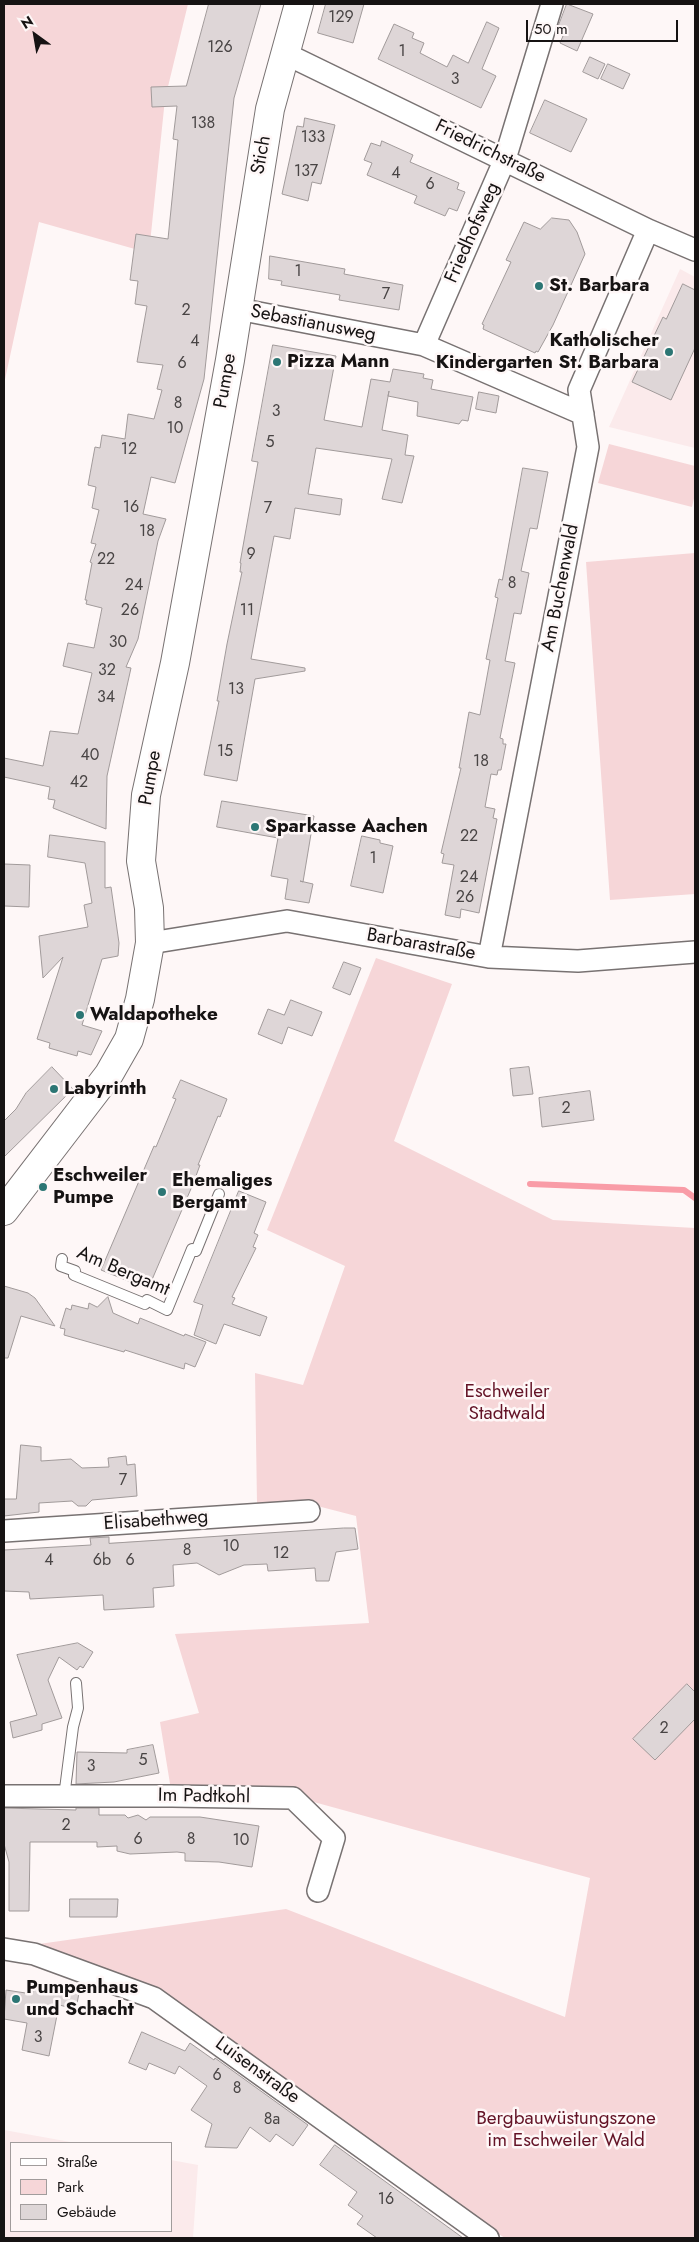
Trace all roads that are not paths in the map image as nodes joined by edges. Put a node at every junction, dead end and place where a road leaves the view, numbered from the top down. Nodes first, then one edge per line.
1 (299, 4) edge
2 (552, 4) edge
3 (286, 54) junction
4 (505, 159) junction
5 (648, 230) junction
6 (695, 250) edge
7 (238, 309) junction
8 (424, 345) junction
9 (583, 414) junction
10 (150, 943) junction
11 (695, 952) edge
12 (489, 957) junction
13 (219, 1194) dead end
14 (4, 1211) edge
15 (62, 1259) dead end
16 (309, 1511) dead end
17 (4, 1531) edge
18 (76, 1683) dead end
19 (4, 1796) edge
20 (64, 1797) junction
21 (318, 1891) dead end
22 (4, 1949) edge
23 (488, 2238) edge

1 - 3 main road, Stich
2 - 4 street, Friedhofsweg
3 - 4 street, Friedrichstraße
3 - 7 main road, Stich
4 - 5 street, Friedrichstraße
4 - 8 street, Friedhofsweg
5 - 6 street, Friedrichstraße
5 - 9 street, Am Buchenwald
7 - 8 street, Sebastianusweg
7 - 10 main road, Pumpe
8 - 9 street, Sebastianusweg
9 - 12 street, Am Buchenwald
10 - 12 street, Barbarastraße
10 - 14 main road, Pumpe
11 - 12 street, Barbarastraße
13 - 15 lane, Am Bergamt
16 - 17 street, Elisabethweg
18 - 20 lane
19 - 20 street, Im Padtkohl
20 - 21 street, Im Padtkohl
22 - 23 street, Luisenstraße

